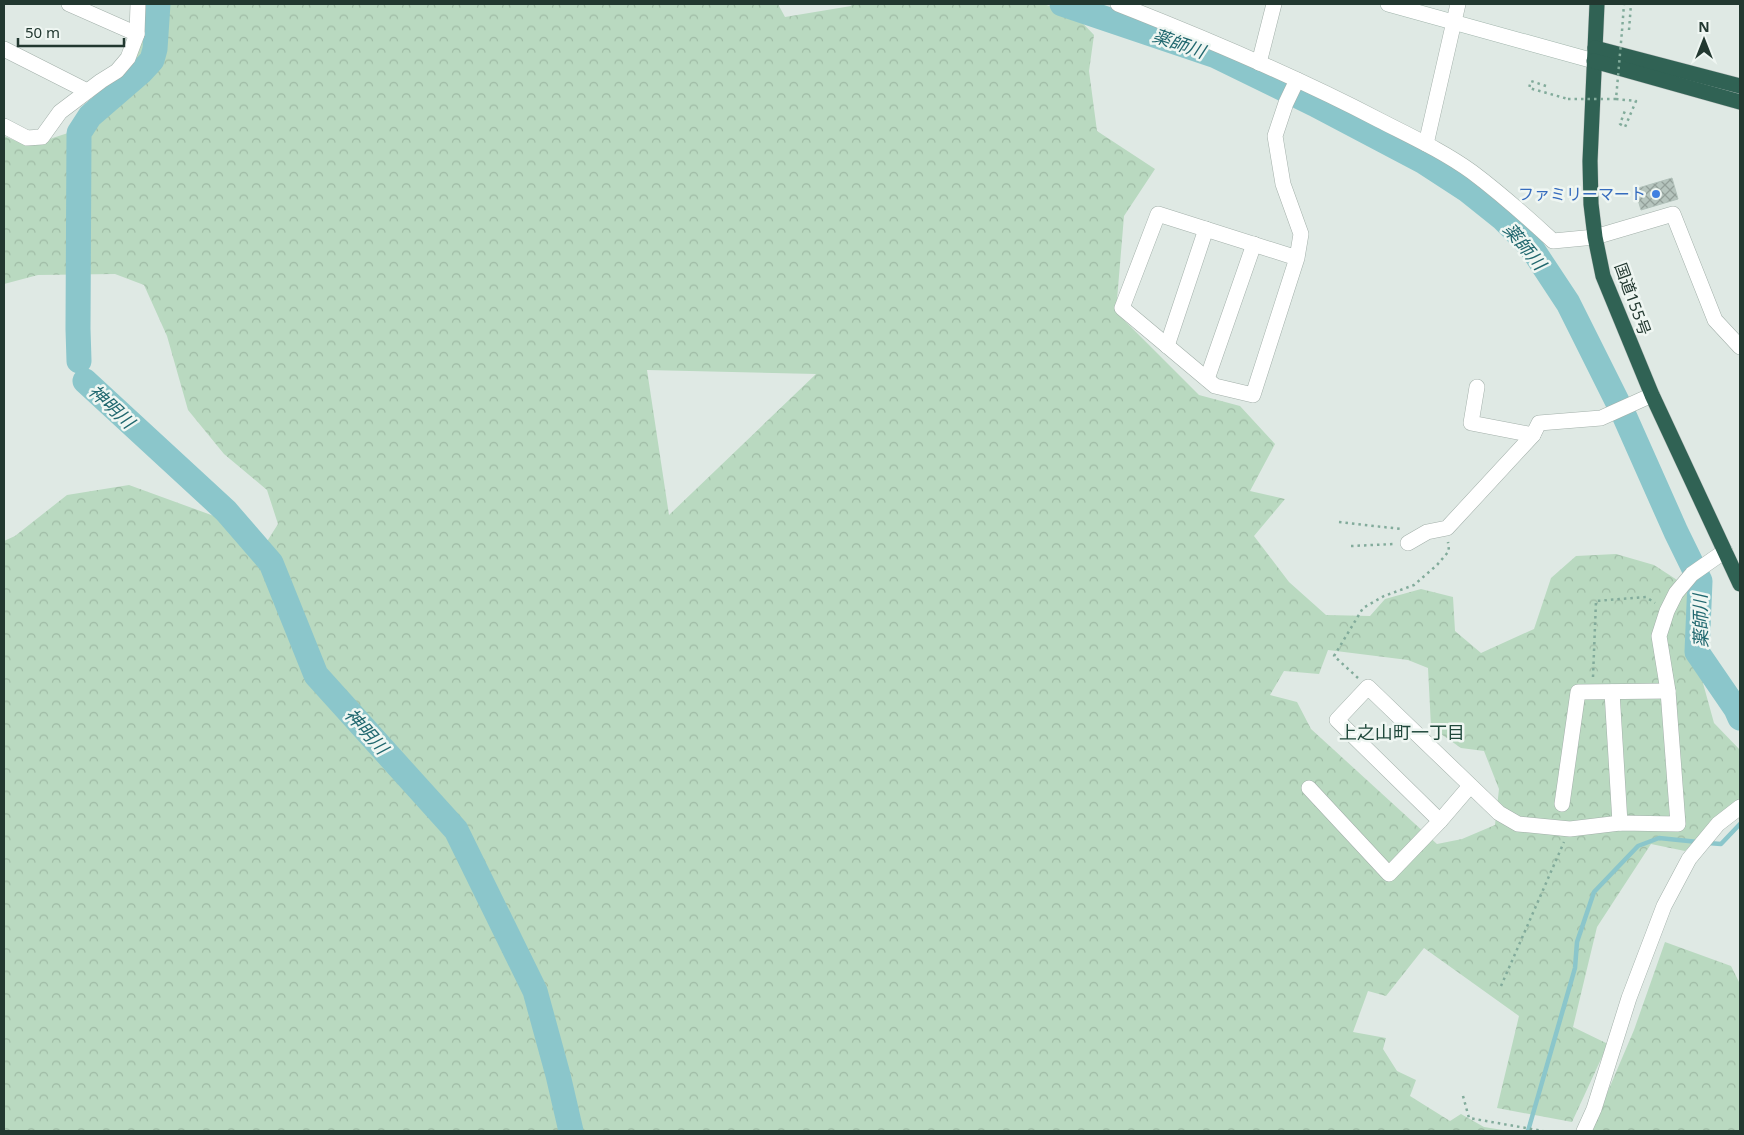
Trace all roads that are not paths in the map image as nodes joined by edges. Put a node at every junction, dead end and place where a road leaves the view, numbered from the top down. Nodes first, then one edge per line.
1 (69, 4) edge
2 (138, 4) edge
3 (1118, 4) edge
4 (1274, 4) edge
5 (1388, 4) edge
6 (1458, 4) edge
7 (1597, 4) edge
8 (1454, 23) junction
9 (137, 34) junction
10 (4, 49) edge
11 (1594, 54) junction
12 (1259, 63) junction
13 (1296, 80) junction
14 (1740, 86) edge
15 (87, 91) junction
16 (1740, 102) edge
17 (4, 126) edge
18 (1426, 144) junction
19 (1206, 229) junction
20 (1595, 237) junction
21 (1254, 244) junction
22 (1297, 258) junction
23 (1167, 346) junction
24 (1740, 347) edge
25 (1207, 379) junction
26 (1477, 387) dead end
27 (1652, 395) junction
28 (1533, 435) junction
29 (1408, 543) road end
30 (1725, 551) junction
31 (1740, 584) edge
32 (1668, 691) junction
33 (1612, 692) junction
34 (1470, 786) junction
35 (1309, 788) dead end
36 (1562, 804) dead end
37 (1740, 807) edge
38 (1440, 821) junction
39 (1620, 823) junction
40 (1584, 1131) edge

1 - 9 street
2 - 9 street
3 - 12 street
4 - 12 street
5 - 8 street
6 - 8 street
7 - 11 highway, 国道155号
8 - 11 street
8 - 18 street
9 - 15 street
10 - 15 street
11 - 14 highway
11 - 16 highway
11 - 20 highway, 国道155号
12 - 13 street
13 - 18 street
13 - 22 street
15 - 17 street
18 - 20 street
19 - 21 street
19 - 23 street
19 - 23 street
20 - 24 street
20 - 27 highway, 国道155号
21 - 22 street
21 - 25 street
22 - 25 street
23 - 25 street
26 - 28 street
27 - 28 street
27 - 30 highway, 国道155号
28 - 29 street
30 - 31 highway, 国道155号
30 - 32 street
32 - 33 street
32 - 39 street
33 - 36 street
33 - 39 street
34 - 38 street
34 - 38 street
34 - 39 street
35 - 38 street
37 - 40 street

